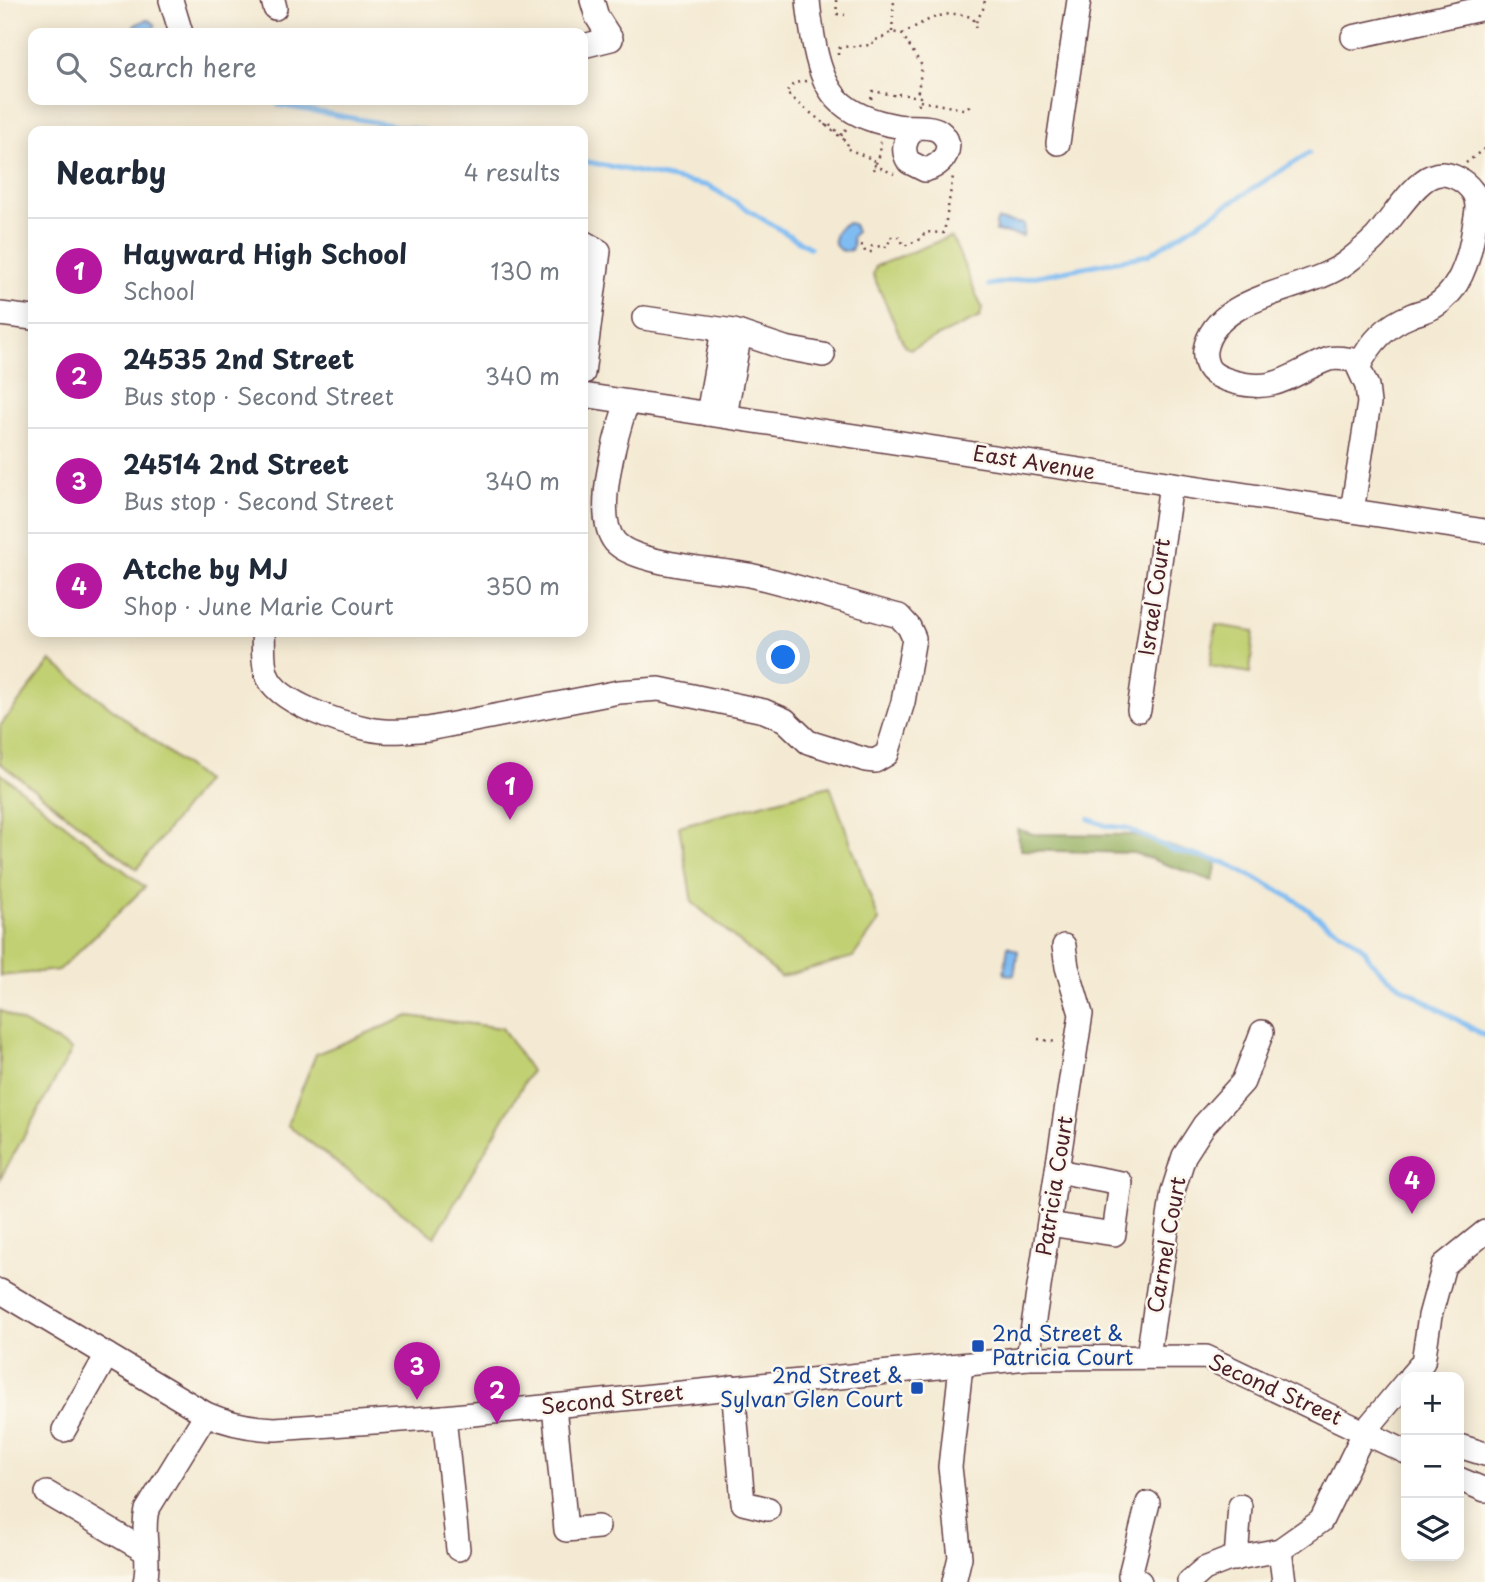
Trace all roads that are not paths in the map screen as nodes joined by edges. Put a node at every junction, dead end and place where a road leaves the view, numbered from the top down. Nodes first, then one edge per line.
1 (171, 0) edge
2 (808, 0) edge
3 (1079, 0) edge
4 (1448, 7) edge
5 (594, 8) edge
6 (1485, 8) edge
7 (179, 28) edge
8 (1353, 37) dead end
9 (588, 45) edge
10 (912, 129) junction
11 (1058, 144) dead end
12 (588, 244) edge
13 (0, 314) edge
14 (28, 317) edge
15 (644, 318) dead end
16 (732, 331) junction
17 (588, 335) edge
18 (823, 355) dead end
19 (1359, 366) junction
20 (588, 396) edge
21 (627, 401) junction
22 (717, 415) junction
23 (1171, 484) junction
24 (1352, 511) junction
25 (1485, 531) edge
26 (263, 637) edge
27 (1139, 710) dead end
28 (1064, 946) dead end
29 (1262, 1032) dead end
30 (1057, 1171) junction
31 (1049, 1224) junction
32 (1485, 1232) edge
33 (0, 1291) edge
34 (107, 1355) junction
35 (1148, 1356) junction
36 (1028, 1358) junction
37 (961, 1366) junction
38 (1414, 1372) edge
39 (733, 1387) junction
40 (1401, 1388) edge
41 (554, 1406) junction
42 (206, 1414) junction
43 (444, 1417) junction
44 (64, 1430) dead end
45 (1365, 1431) junction
46 (1464, 1448) edge
47 (1401, 1449) edge
48 (1485, 1454) edge
49 (1464, 1481) edge
50 (1485, 1490) edge
51 (47, 1493) dead end
52 (1148, 1503) dead end
53 (1240, 1506) dead end
54 (768, 1509) dead end
55 (598, 1527) dead end
56 (458, 1549) dead end
57 (1280, 1550) junction
58 (147, 1552) junction
59 (1236, 1559) junction
60 (145, 1582) edge
61 (954, 1582) edge
62 (1140, 1582) edge
63 (1189, 1582) edge
64 (1284, 1582) edge

1 - 7 street
2 - 10 street
3 - 11 street
4 - 6 street
4 - 8 street
5 - 9 street
10 - 10 street
12 - 17 street
13 - 14 street
15 - 16 street
16 - 18 street
16 - 22 street
19 - 19 street
19 - 24 street
20 - 21 street, East Avenue
21 - 22 street, East Avenue
21 - 26 street
22 - 23 street, East Avenue
23 - 24 street, East Avenue
23 - 27 street, Israel Court
24 - 25 street, East Avenue
28 - 30 street, Patricia Court
29 - 35 street, Carmel Court
30 - 31 street, Patricia Court
30 - 31 street
31 - 36 street, Patricia Court
32 - 38 street
33 - 34 street, Second Street
34 - 42 street, Second Street
34 - 44 street
35 - 36 street, Second Street
35 - 45 street, Second Street
36 - 37 street, Second Street
37 - 39 street, Second Street
37 - 61 street
39 - 41 street, Second Street
39 - 54 street
40 - 45 street
41 - 43 street, Second Street
41 - 55 street
42 - 43 street, Second Street
42 - 58 street
43 - 56 street
45 - 47 street, Second Street
45 - 57 street
46 - 48 street
49 - 50 street
51 - 58 street
52 - 62 street
53 - 59 street
57 - 59 street
57 - 64 street
58 - 60 street
59 - 63 street

